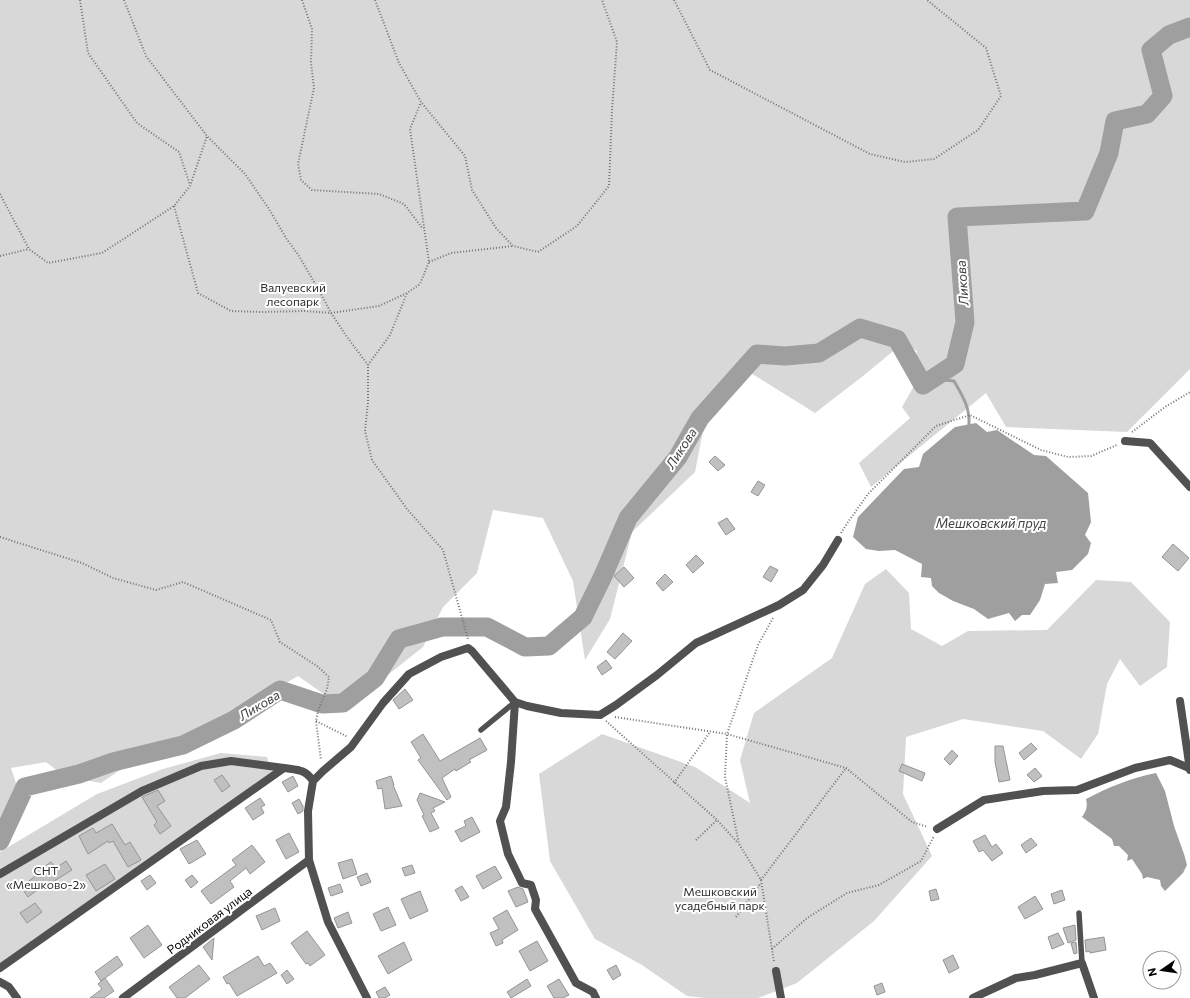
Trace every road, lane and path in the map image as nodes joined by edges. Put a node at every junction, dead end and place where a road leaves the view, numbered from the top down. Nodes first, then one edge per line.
1 (80, 0) edge
2 (124, 0) edge
3 (302, 0) edge
4 (376, 0) edge
5 (602, 0) edge
6 (674, 0) edge
7 (928, 0) edge
8 (421, 102) junction
9 (207, 136) junction
10 (190, 186) junction
11 (0, 194) edge
12 (174, 206) junction
13 (424, 230) junction
14 (513, 246) junction
15 (29, 249) junction
16 (0, 256) edge
17 (429, 262) junction
18 (407, 293) junction
19 (331, 313) junction
20 (368, 365) junction
21 (1190, 392) edge
22 (1125, 441) junction
23 (1190, 487) edge
24 (0, 537) edge
25 (838, 540) joint
26 (780, 606) junction
27 (469, 640) dead end
28 (1180, 701) dead end
29 (515, 702) junction
30 (600, 715) junction
31 (316, 721) junction
32 (481, 730) dead end
33 (710, 732) junction
34 (727, 734) junction
35 (356, 741) junction
36 (1188, 750) edge
37 (284, 768) junction
38 (846, 768) junction
39 (1190, 769) edge
40 (323, 771) junction
41 (313, 781) junction
42 (674, 783) junction
43 (717, 820) junction
44 (937, 830) junction
45 (696, 840) dead end
46 (739, 844) junction
47 (309, 860) junction
48 (0, 874) edge
49 (761, 881) junction
50 (1079, 913) dead end
51 (736, 917) dead end
52 (772, 949) junction
53 (1082, 963) junction
54 (0, 968) edge
55 (776, 971) joint
56 (0, 982) edge
57 (17, 998) edge
58 (124, 998) edge
59 (367, 998) edge
60 (596, 998) edge
61 (781, 998) edge
62 (973, 998) edge
63 (1094, 998) edge

1 - 10 path
2 - 9 path
3 - 13 path
4 - 8 path
5 - 14 path
6 - 7 path
8 - 13 path
8 - 14 path
9 - 10 path
9 - 19 path
10 - 12 path
11 - 15 path
12 - 15 path
12 - 19 path
13 - 17 path
14 - 17 path
15 - 16 path
17 - 18 path
18 - 19 path
18 - 20 path
19 - 20 path
20 - 27 path
21 - 22 path
22 - 23 street
22 - 25 path
24 - 31 path
25 - 26 street
26 - 30 street
26 - 34 path
28 - 36 street
29 - 30 street
29 - 32 lane
29 - 35 street
29 - 60 street
30 - 33 path
30 - 42 path
31 - 35 path
31 - 40 path
33 - 34 path
33 - 42 path
34 - 38 path
34 - 46 path
35 - 40 street
36 - 39 street
37 - 41 street
37 - 48 street
37 - 54 street
38 - 44 path
38 - 49 path
39 - 44 street
40 - 41 street
41 - 47 street
42 - 43 path
43 - 45 path
43 - 46 path
44 - 52 path
46 - 49 path
47 - 58 street, Родниковая улица
47 - 59 street
49 - 51 path
49 - 52 path
50 - 53 lane
52 - 55 path
53 - 62 street
53 - 63 street
55 - 61 street
56 - 57 street

